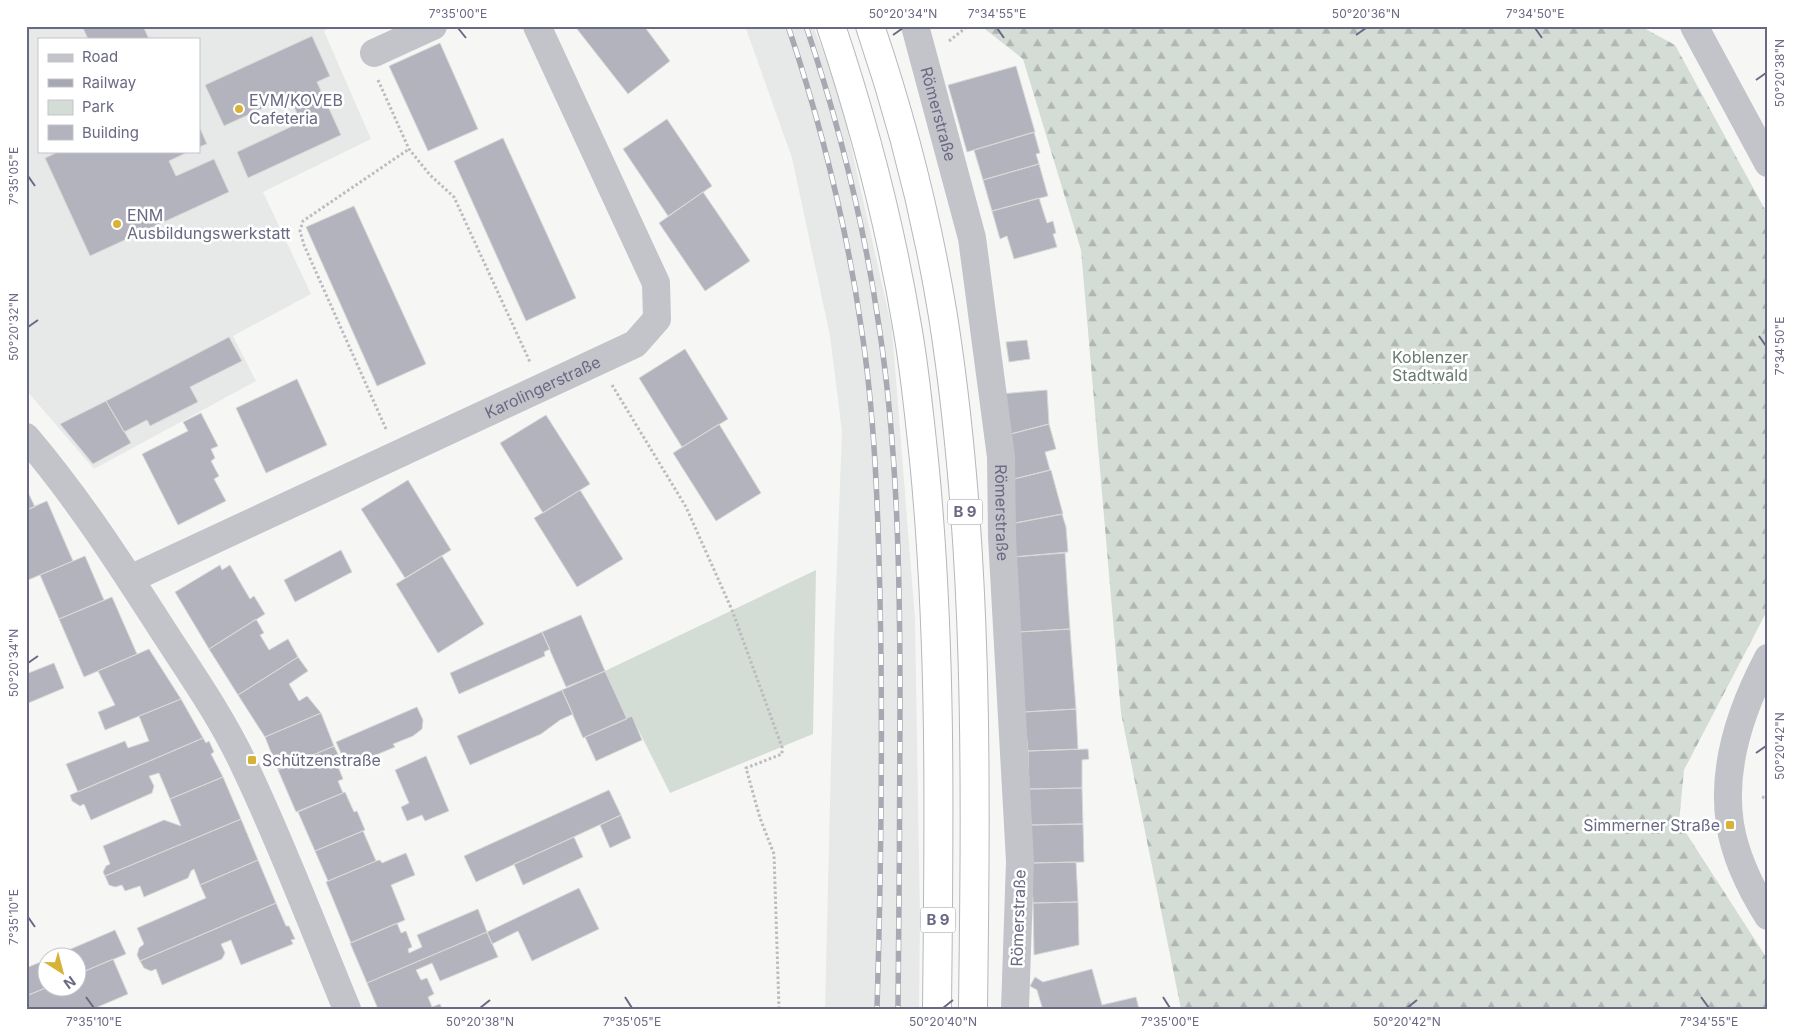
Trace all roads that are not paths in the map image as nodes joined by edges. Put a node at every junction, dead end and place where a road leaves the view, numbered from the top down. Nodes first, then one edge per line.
1 (433, 26) edge
2 (537, 26) edge
3 (831, 26) edge
4 (870, 26) edge
5 (915, 26) edge
6 (1694, 26) edge
7 (374, 53) road end
8 (1768, 163) edge
9 (26, 437) edge
10 (130, 579) junction
11 (1768, 658) edge
12 (1768, 916) edge
13 (347, 1009) edge
14 (938, 1009) edge
15 (974, 1009) edge
16 (1015, 1009) edge

1 - 7 street
2 - 10 street, Karolingerstraße
3 - 14 highway, B 9
4 - 15 highway, B 9
5 - 16 street, Römerstraße
6 - 8 street
9 - 10 street
10 - 13 street
11 - 12 street

